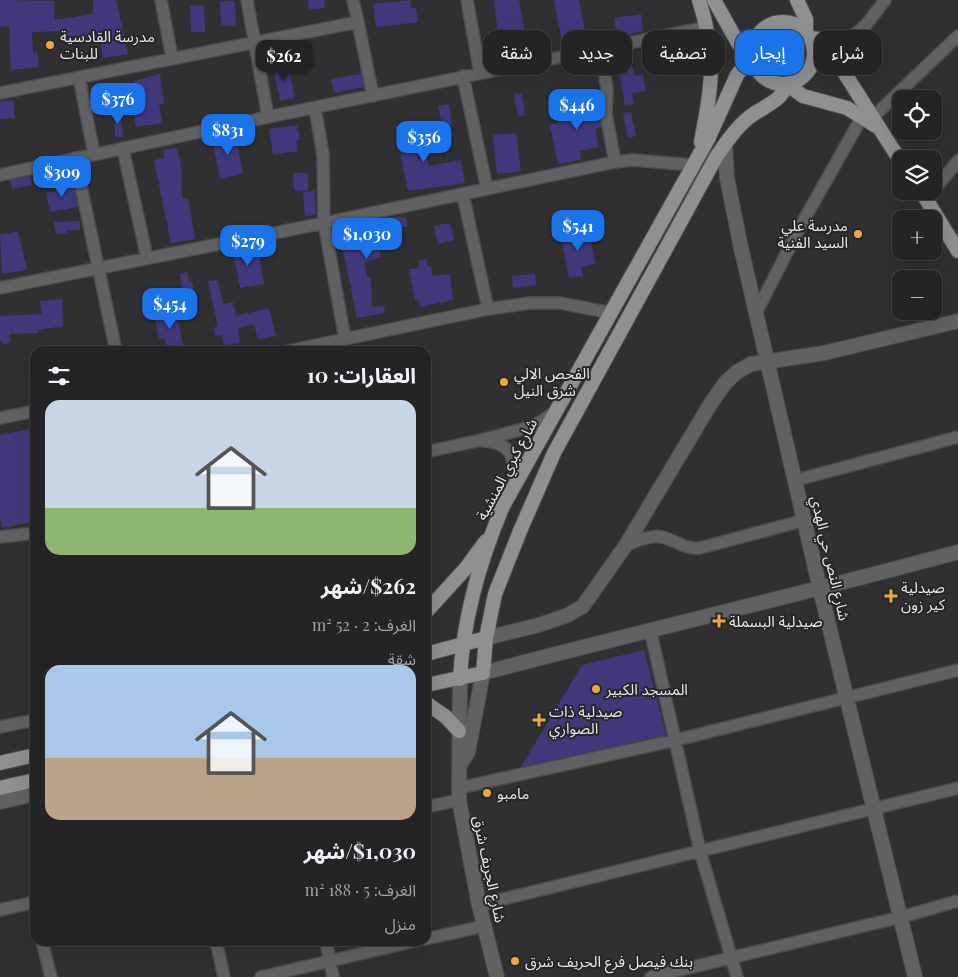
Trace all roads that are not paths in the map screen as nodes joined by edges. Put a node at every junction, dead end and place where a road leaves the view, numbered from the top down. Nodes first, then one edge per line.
1 (161, 0) edge
2 (247, 0) edge
3 (353, 0) edge
4 (467, 0) edge
5 (699, 0) edge
6 (714, 0) edge
7 (797, 0) edge
8 (885, 0) edge
9 (358, 22) junction
10 (706, 27) junction
11 (763, 30) edge
12 (800, 30) edge
13 (860, 30) edge
14 (804, 32) edge
15 (808, 35) junction
16 (958, 36) edge
17 (735, 38) edge
18 (814, 38) edge
19 (255, 42) junction
20 (632, 42) edge
21 (561, 56) edge
22 (172, 58) junction
23 (480, 73) junction
24 (605, 75) edge
25 (737, 75) edge
26 (761, 75) edge
27 (845, 75) edge
28 (463, 76) junction
29 (79, 77) junction
30 (787, 85) junction
31 (0, 94) edge
32 (373, 96) junction
33 (316, 108) junction
34 (268, 117) junction
35 (872, 121) junction
36 (725, 144) junction
37 (123, 149) junction
38 (893, 150) edge
39 (700, 151) junction
40 (94, 154) junction
41 (75, 158) junction
42 (615, 162) junction
43 (958, 162) edge
44 (692, 165) junction
45 (0, 174) edge
46 (942, 179) edge
47 (487, 190) junction
48 (463, 195) junction
49 (932, 200) edge
50 (324, 224) junction
51 (958, 251) edge
52 (147, 258) junction
53 (97, 268) junction
54 (0, 288) edge
55 (488, 308) junction
56 (757, 311) junction
57 (612, 313) junction
58 (958, 321) edge
59 (345, 338) junction
60 (115, 346) edge
61 (332, 346) edge
62 (768, 363) junction
63 (30, 411) edge
64 (555, 412) junction
65 (0, 418) edge
66 (958, 437) edge
67 (482, 440) junction
68 (431, 451) edge
69 (796, 480) junction
70 (515, 483) junction
71 (805, 520) junction
72 (30, 534) edge
73 (491, 535) junction
74 (0, 537) edge
75 (626, 545) junction
76 (958, 552) edge
77 (820, 590) junction
78 (431, 606) edge
79 (650, 629) junction
80 (486, 638) junction
81 (462, 643) junction
82 (431, 652) edge
83 (958, 670) edge
84 (483, 673) junction
85 (460, 679) junction
86 (431, 684) edge
87 (847, 696) junction
88 (431, 707) edge
89 (30, 721) edge
90 (0, 727) edge
91 (459, 732) junction
92 (676, 740) junction
93 (30, 756) edge
94 (0, 763) edge
95 (460, 765) junction
96 (30, 781) edge
97 (0, 788) edge
98 (958, 788) edge
99 (459, 794) junction
100 (30, 795) edge
101 (0, 802) edge
102 (431, 805) edge
103 (875, 810) junction
104 (700, 850) junction
105 (958, 901) edge
106 (479, 905) junction
107 (30, 906) edge
108 (0, 910) edge
109 (901, 917) junction
110 (484, 926) junction
111 (431, 938) edge
112 (43, 946) edge
113 (217, 946) edge
114 (327, 946) edge
115 (393, 946) edge
116 (732, 957) junction
117 (330, 960) junction
118 (51, 977) edge
119 (224, 977) edge
120 (261, 977) edge
121 (333, 977) edge
122 (497, 977) edge
123 (651, 977) edge
124 (737, 977) edge
125 (915, 977) edge

1 - 22 street
2 - 19 street
3 - 9 street
4 - 23 street
5 - 10 main road
6 - 17 main road
7 - 15 main road
8 - 13 street
9 - 19 street
9 - 32 street
10 - 20 street
10 - 39 main road
11 - 12 main road
14 - 15 main road
15 - 18 main road
15 - 30 main road
16 - 35 street
19 - 22 street
19 - 34 street
21 - 23 street
22 - 29 street
23 - 28 street
24 - 42 street
25 - 39 main road, شارع كبري المنشية
26 - 30 main road
27 - 35 main road
28 - 32 street
28 - 47 street
29 - 31 street
29 - 40 street
30 - 35 main road
30 - 36 main road
32 - 33 street
33 - 34 street
33 - 50 street
34 - 37 street
35 - 38 main road
35 - 56 street
36 - 56 street, شارع النص حي الهدي
36 - 80 main road
37 - 40 street
37 - 52 street
39 - 44 main road, شارع كبري المنشية
40 - 41 street
41 - 45 street
41 - 53 street
42 - 44 street
42 - 47 street
43 - 46 street
44 - 57 main road, شارع كبري المنشية
47 - 48 street
48 - 50 street
48 - 55 street
49 - 51 main road
50 - 52 street
50 - 59 street
52 - 53 street
53 - 54 street
53 - 60 street
55 - 57 street
55 - 59 street
56 - 62 street, شارع النص حي الهدي
57 - 64 main road, شارع كبري المنشية
58 - 62 street
59 - 61 street
62 - 69 street, شارع النص حي الهدي
62 - 75 street
63 - 65 street
64 - 67 street
64 - 70 main road, شارع كبري المنشية
66 - 69 street
67 - 68 street
67 - 70 street
69 - 71 street, شارع النص حي الهدي
70 - 73 main road, شارع كبري المنشية
71 - 75 street
71 - 77 street, شارع النص حي الهدي
72 - 74 street
73 - 78 main road
73 - 81 main road, شارع كبري المنشية
75 - 80 street
76 - 77 street
77 - 79 street
77 - 87 street, شارع النص حي الهدي
79 - 84 street
79 - 92 street
80 - 81 main road
80 - 84 main road
81 - 82 main road
81 - 85 main road, شارع كبري المنشية
83 - 87 street
84 - 85 main road
84 - 95 street
85 - 86 main road
85 - 91 street, شارع الجريف شرق
87 - 92 street
87 - 103 street, شارع النص حي الهدي
88 - 91 main road
89 - 90 street
91 - 95 street, شارع الجريف شرق
92 - 99 street
92 - 104 street
93 - 94 main road
95 - 99 street, شارع الجريف شرق
96 - 97 main road
98 - 103 street
99 - 102 street
99 - 106 street, شارع الجريف شرق
100 - 101 street
103 - 104 street
103 - 109 street, شارع النص حي الهدي
104 - 106 street
104 - 116 street
105 - 109 street
106 - 110 street, شارع الجريف شرق
107 - 108 street
109 - 116 street
109 - 125 street, شارع النص حي الهدي
110 - 111 street
110 - 122 street, شارع الجريف شرق
112 - 118 street
113 - 119 street
114 - 117 street
115 - 117 street
116 - 123 street
116 - 124 street
117 - 120 street
117 - 121 street

